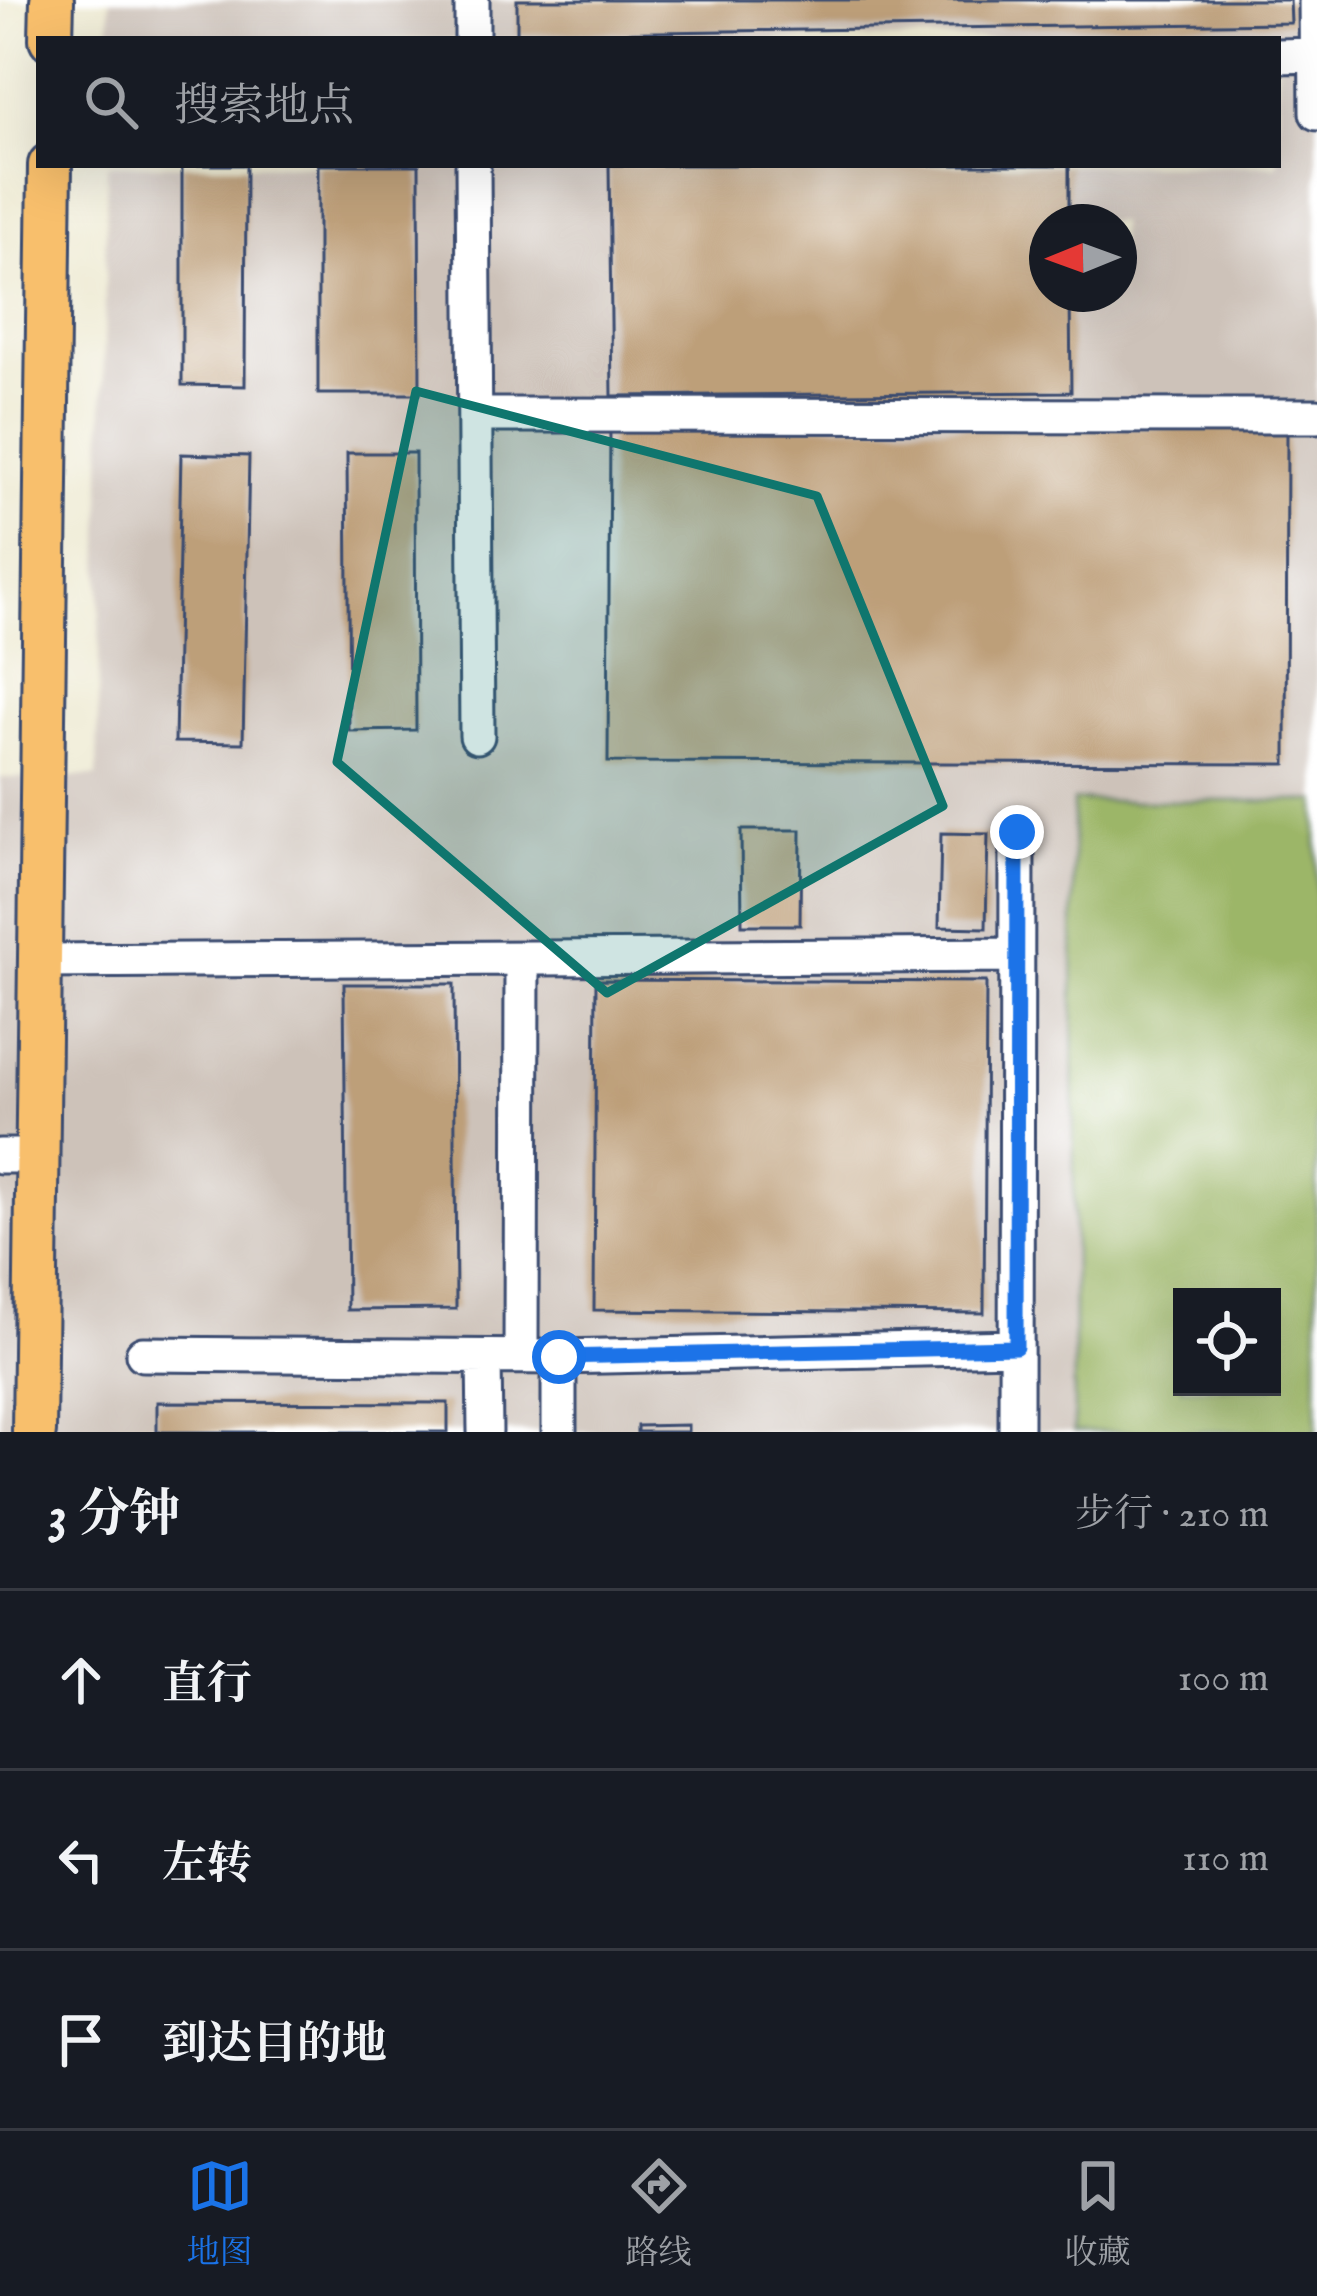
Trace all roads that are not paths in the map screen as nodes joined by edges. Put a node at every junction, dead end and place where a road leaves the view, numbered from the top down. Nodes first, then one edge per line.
1 (52, 0) edge
2 (472, 0) edge
3 (1316, 0) edge
4 (51, 36) edge
5 (472, 36) edge
6 (1281, 56) edge
7 (1316, 56) edge
8 (1317, 113) edge
9 (50, 168) edge
10 (473, 168) edge
11 (475, 415) junction
12 (1317, 416) edge
13 (477, 736) dead end
14 (1017, 832) dead end
15 (1017, 956) junction
16 (522, 958) junction
17 (40, 961) junction
18 (19, 1156) edge
19 (1016, 1347) junction
20 (143, 1354) dead end
21 (521, 1356) junction
22 (484, 1357) junction
23 (559, 1357) junction
24 (34, 1432) edge
25 (485, 1432) edge
26 (559, 1432) edge
27 (1016, 1432) edge

1 - 4 main road
2 - 5 lane
3 - 7 lane
6 - 7 lane
7 - 8 lane
9 - 17 main road
10 - 11 lane
11 - 12 lane
11 - 13 lane
14 - 15 lane
15 - 16 lane
15 - 19 lane
16 - 17 lane
16 - 21 lane
17 - 18 main road
18 - 24 main road
19 - 23 lane
19 - 27 lane
20 - 22 lane
21 - 22 lane
21 - 23 lane
22 - 25 lane
23 - 26 lane

